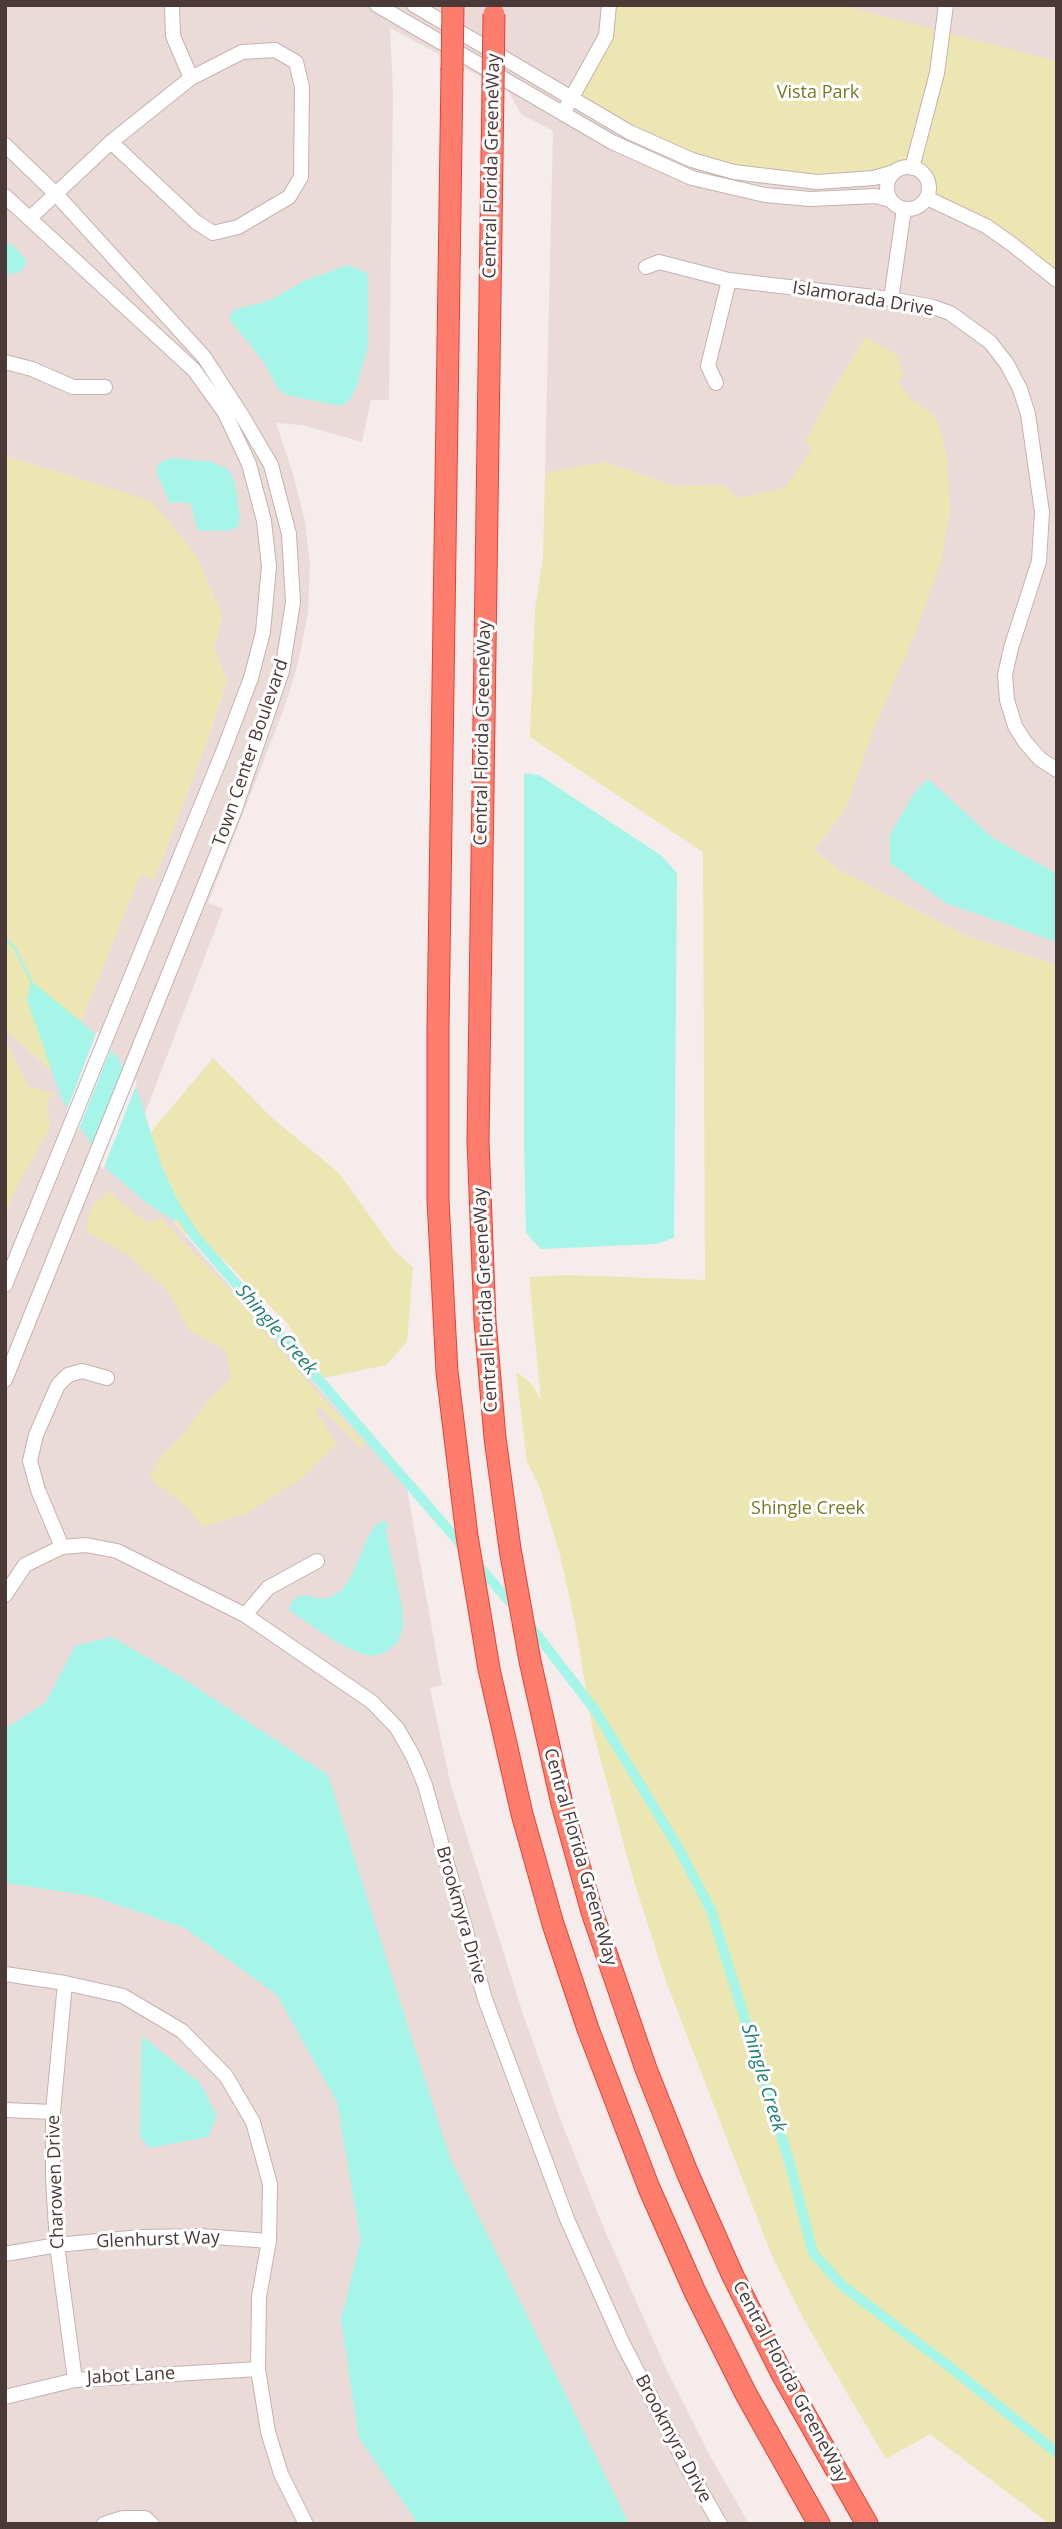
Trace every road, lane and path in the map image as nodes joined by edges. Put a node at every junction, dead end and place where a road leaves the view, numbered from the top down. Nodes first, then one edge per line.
1 (172, 5) edge
2 (377, 5) edge
3 (414, 5) edge
4 (453, 5) edge
5 (610, 5) edge
6 (946, 5) edge
7 (494, 10) edge
8 (191, 78) junction
9 (571, 99) junction
10 (562, 113) junction
11 (111, 142) junction
12 (5, 145) edge
13 (912, 168) junction
14 (894, 172) junction
15 (55, 193) junction
16 (5, 196) edge
17 (927, 198) junction
18 (890, 200) junction
19 (904, 209) junction
20 (31, 217) junction
21 (646, 267) dead end
22 (729, 280) junction
23 (1057, 280) edge
24 (891, 299) junction
25 (5, 362) edge
26 (716, 383) dead end
27 (105, 387) dead end
28 (1057, 770) edge
29 (5, 1285) edge
30 (107, 1378) dead end
31 (5, 1380) edge
32 (62, 1547) junction
33 (317, 1561) dead end
34 (5, 1595) edge
35 (245, 1615) junction
36 (5, 1974) edge
37 (65, 1983) junction
38 (5, 2110) edge
39 (52, 2112) junction
40 (269, 2241) junction
41 (58, 2245) junction
42 (5, 2254) edge
43 (258, 2369) junction
44 (75, 2380) junction
45 (5, 2397) edge
46 (104, 2524) edge
47 (152, 2524) edge
48 (306, 2524) edge
49 (720, 2524) edge
50 (819, 2524) edge
51 (867, 2524) edge

1 - 8 street
2 - 10 street
3 - 9 street
4 - 50 highway, bridge
5 - 9 street
6 - 13 street
7 - 51 highway, Central Florida GreeneWay, bridge
8 - 11 street
8 - 11 street
9 - 10 street
9 - 14 street
10 - 18 street
11 - 15 street
12 - 15 street, Town Center Boulevard
13 - 14 street
13 - 17 street
14 - 18 street
15 - 20 street
15 - 31 street, Town Center Boulevard
16 - 20 street, Town Center Boulevard
17 - 19 street
17 - 23 street
18 - 19 street
19 - 24 street
20 - 29 street, Town Center Boulevard
21 - 22 street, Islamorada Drive
22 - 24 street, Islamorada Drive
22 - 26 street
24 - 28 street, Islamorada Drive
25 - 27 street
30 - 32 street
32 - 34 street, Brookmyra Drive
32 - 35 street, Brookmyra Drive
33 - 35 street
35 - 49 street, Brookmyra Drive
36 - 37 street
37 - 39 street, Charowen Drive
37 - 40 street
38 - 39 street
39 - 41 street, Charowen Drive
40 - 41 street, Glenhurst Way
40 - 43 street
41 - 42 street, Glenhurst Way
41 - 44 street, Charowen Drive
43 - 44 street, Jabot Lane
43 - 48 street
44 - 45 street, Jabot Lane
46 - 47 street

